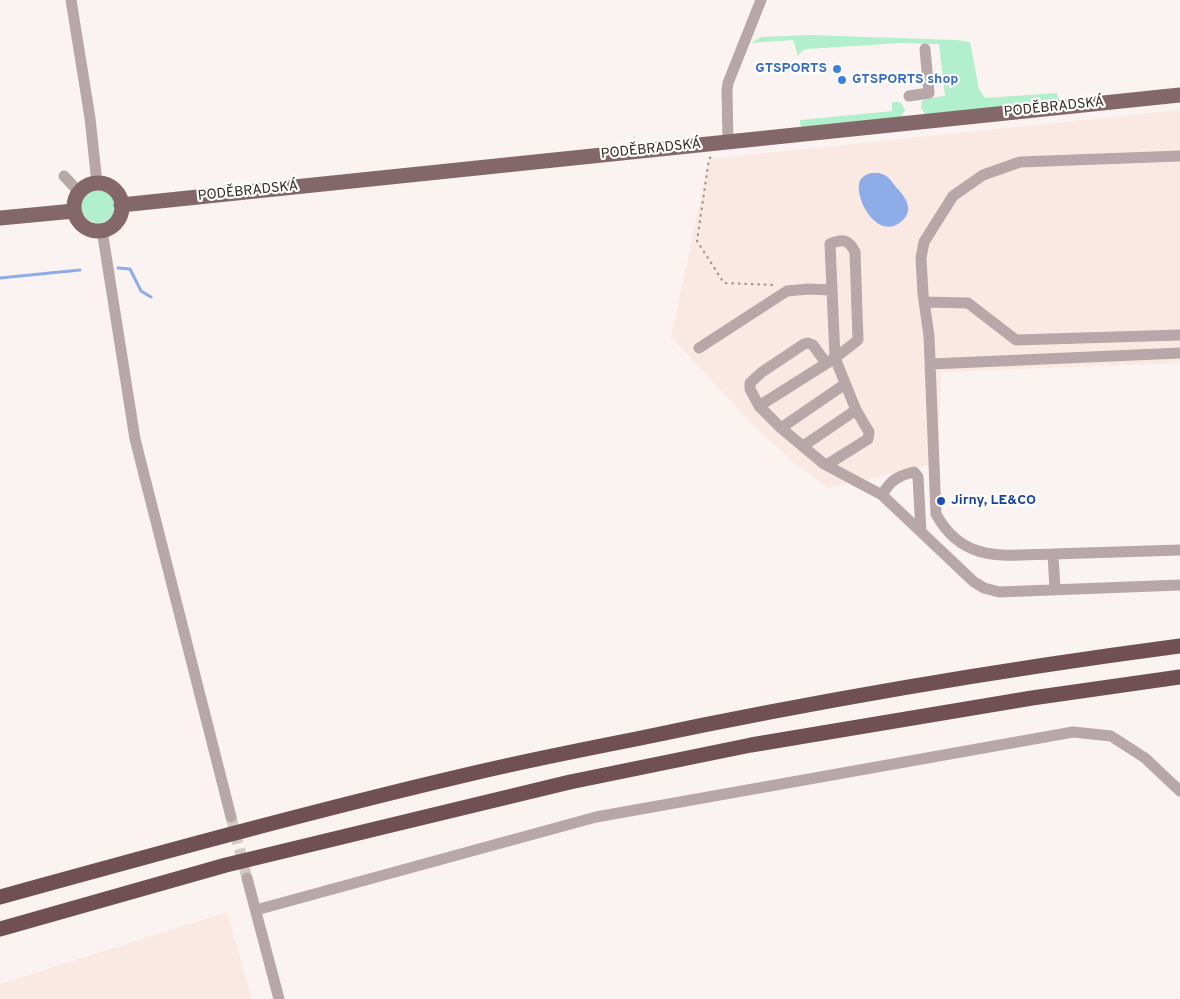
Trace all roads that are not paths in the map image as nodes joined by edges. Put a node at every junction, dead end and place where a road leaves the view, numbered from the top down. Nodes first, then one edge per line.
1 (71, 0) edge
2 (761, 0) edge
3 (925, 49) dead end
4 (1180, 95) edge
5 (908, 96) dead end
6 (728, 142) junction
7 (1180, 156) edge
8 (64, 176) dead end
9 (97, 183) junction
10 (79, 192) junction
11 (122, 205) junction
12 (74, 210) junction
13 (0, 218) edge
14 (102, 230) junction
15 (831, 290) junction
16 (924, 302) junction
17 (1180, 335) edge
18 (699, 348) dead end
19 (1180, 353) edge
20 (831, 361) junction
21 (931, 364) junction
22 (845, 384) junction
23 (759, 406) junction
24 (856, 410) junction
25 (781, 428) junction
26 (803, 446) junction
27 (824, 464) junction
28 (882, 496) junction
29 (921, 532) junction
30 (1180, 550) edge
31 (1053, 554) junction
32 (1180, 585) edge
33 (1055, 590) junction
34 (1180, 646) edge
35 (1180, 677) edge
36 (1180, 791) edge
37 (231, 817) tunnel mouth
38 (247, 878) tunnel mouth
39 (0, 898) edge
40 (256, 910) junction
41 (0, 929) edge
42 (279, 999) edge

1 - 9 street
2 - 6 street
3 - 5 street
4 - 6 main road, PODĚBRADSKÁ
6 - 11 main road, PODĚBRADSKÁ
7 - 16 street
8 - 10 street
9 - 10 main road
9 - 11 main road
10 - 12 main road
11 - 14 main road
12 - 13 main road
12 - 14 main road
14 - 37 street
15 - 18 street
15 - 20 street
15 - 20 street
16 - 17 street
16 - 21 street
19 - 21 street
20 - 22 street
20 - 23 street
20 - 23 street
21 - 31 street
22 - 24 street
22 - 25 street
23 - 25 street
24 - 26 street
24 - 27 street
25 - 26 street
26 - 27 street
27 - 28 street
28 - 29 street
28 - 29 street
29 - 33 street
30 - 31 street
31 - 33 street
32 - 33 street
34 - 39 highway
35 - 41 highway
36 - 40 street
38 - 40 street
40 - 42 street

